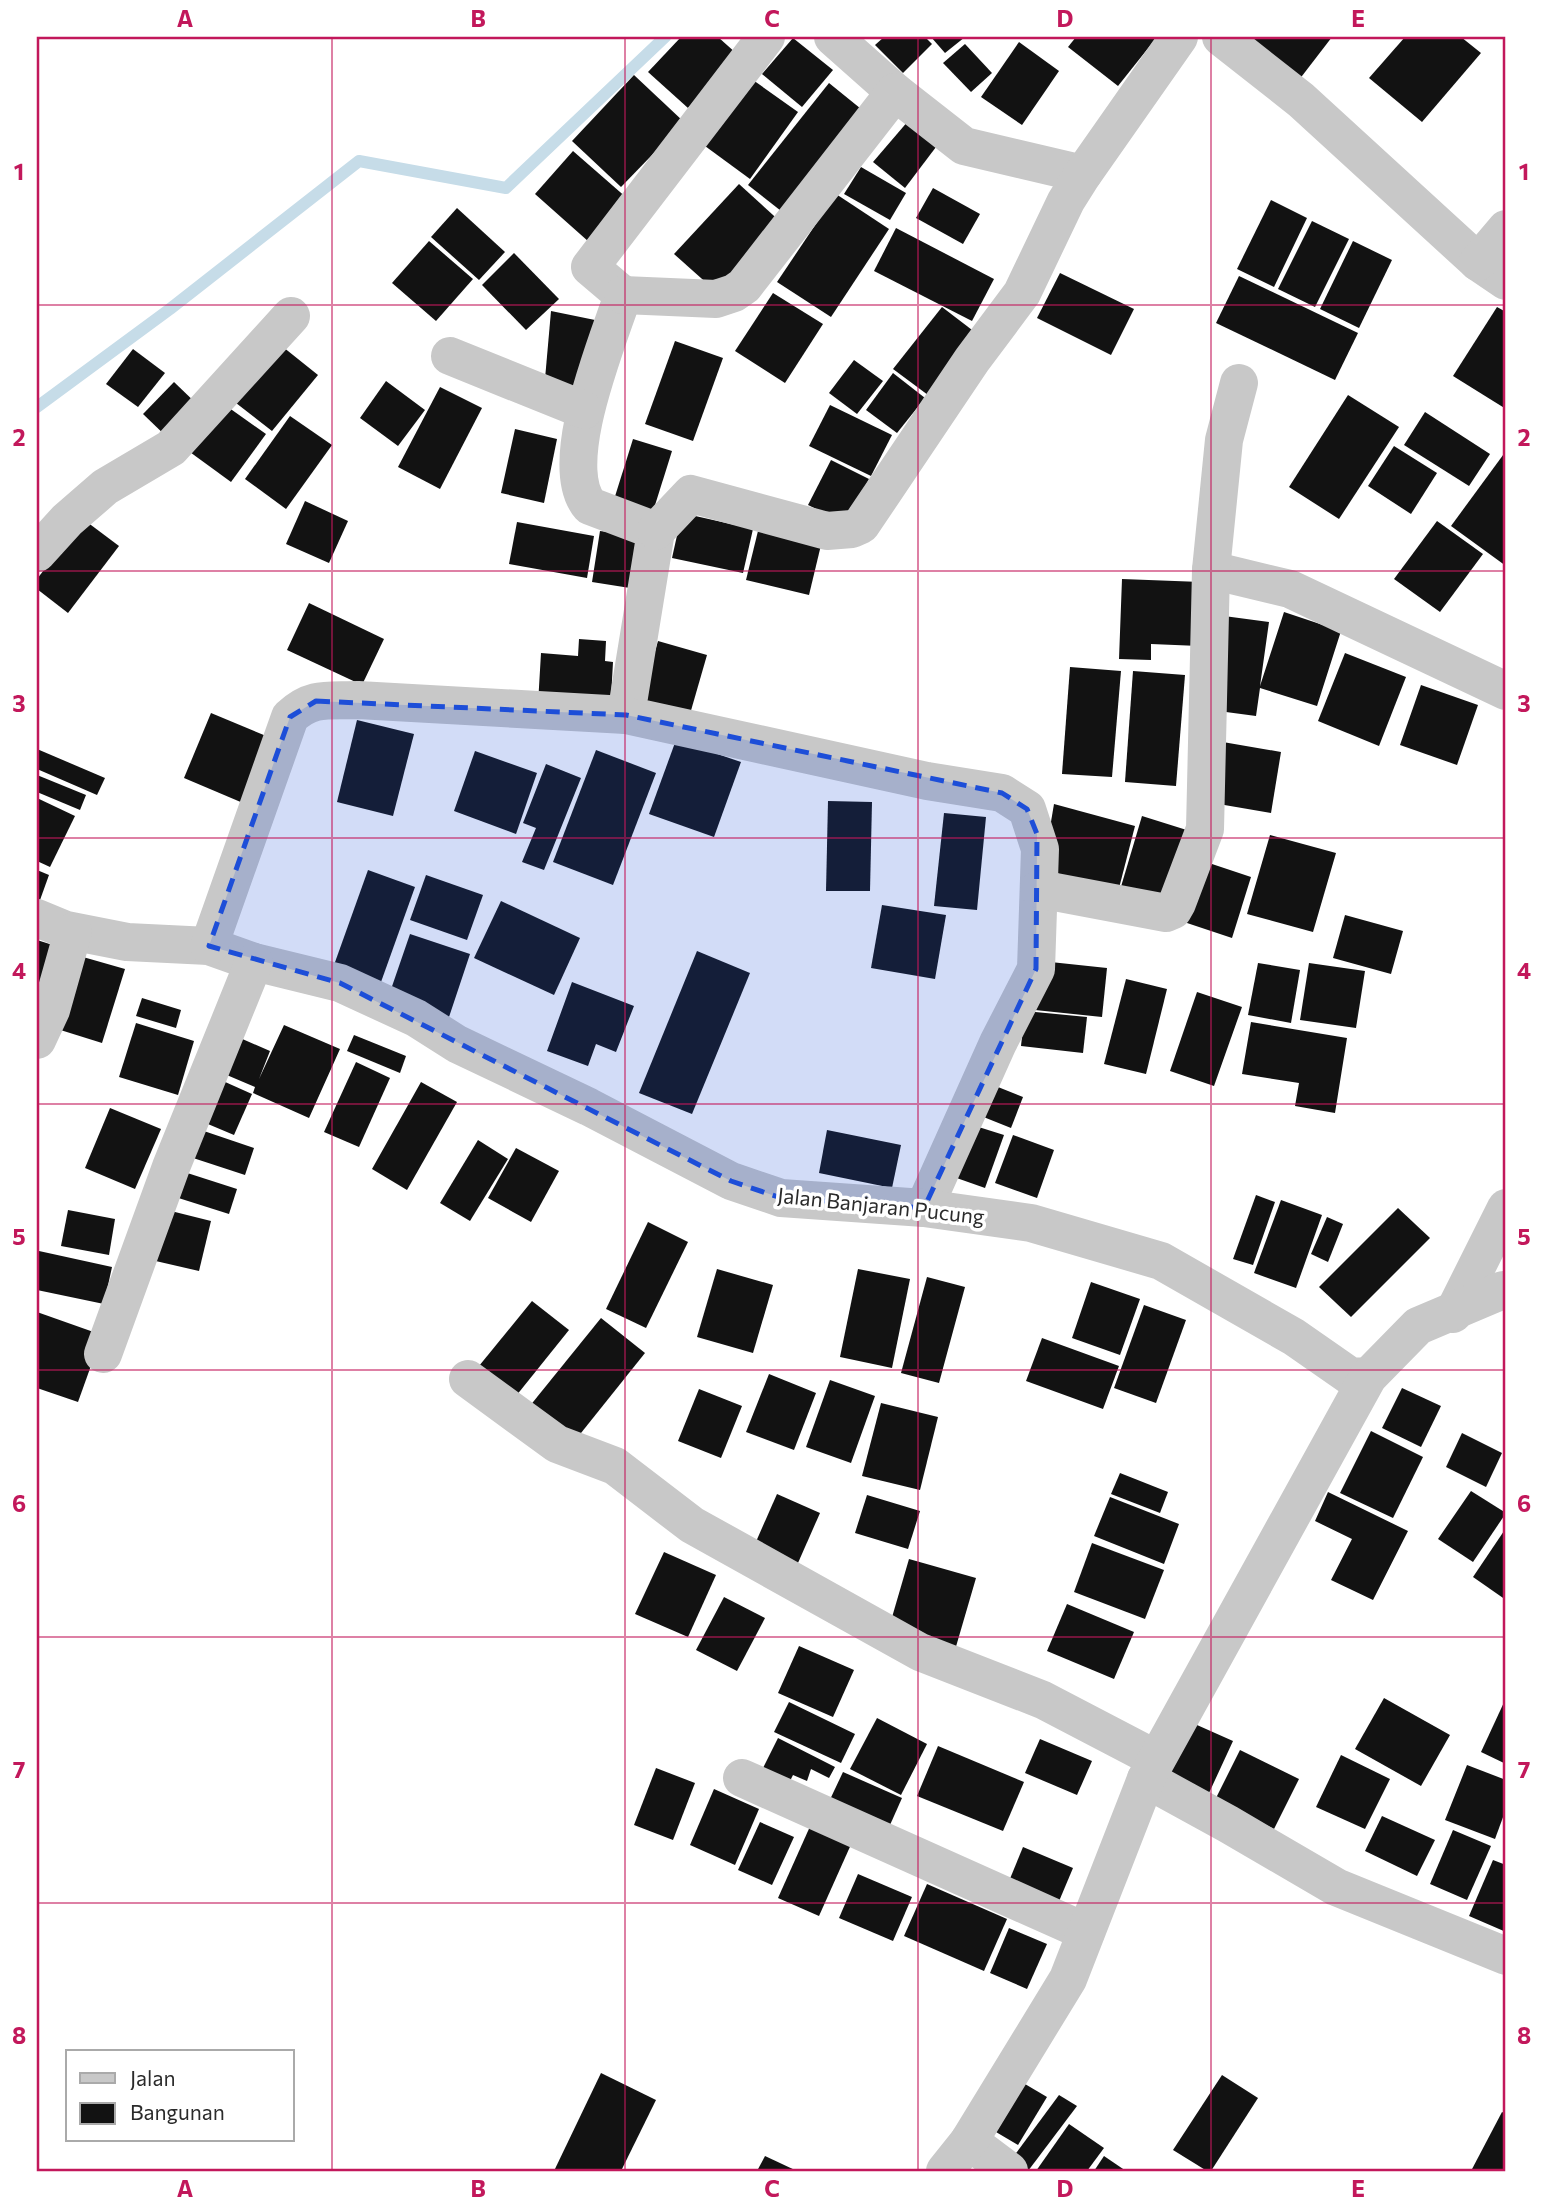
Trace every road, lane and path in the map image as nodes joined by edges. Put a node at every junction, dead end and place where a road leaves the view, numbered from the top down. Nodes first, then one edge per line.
1 (766, 37) edge
2 (833, 37) edge
3 (1179, 37) edge
4 (1221, 37) edge
5 (895, 92) junction
6 (1083, 174) junction
7 (1506, 229) edge
8 (1492, 272) edge
9 (623, 295) junction
10 (290, 316) dead end
11 (450, 356) dead end
12 (1239, 383) dead end
13 (584, 410) junction
14 (656, 531) junction
15 (37, 553) edge
16 (1211, 570) junction
17 (1506, 691) edge
18 (626, 715) junction
19 (1039, 889) junction
20 (37, 918) edge
21 (73, 932) junction
22 (209, 946) junction
23 (254, 962) junction
24 (37, 1040) edge
25 (924, 1208) junction
26 (1506, 1208) edge
27 (1506, 1291) edge
28 (1453, 1314) junction
29 (103, 1354) dead end
30 (1368, 1377) junction
31 (468, 1380) dead end
32 (1151, 1769) junction
33 (742, 1778) dead end
34 (1086, 1932) junction
35 (1506, 1955) edge
36 (969, 2141) junction
37 (945, 2171) edge
38 (1009, 2171) edge

1 - 9 street
2 - 5 street
3 - 6 street
4 - 8 street
5 - 6 street
5 - 9 street
6 - 14 street
7 - 8 street
9 - 13 street
10 - 15 street
11 - 13 street
12 - 16 street
13 - 14 street
14 - 18 street
16 - 17 street
16 - 19 street
18 - 19 street
18 - 22 street
19 - 25 street
20 - 21 street, Jalan Banjaran Pucung
21 - 22 street, Jalan Banjaran Pucung
21 - 24 street
22 - 23 street, Jalan Banjaran Pucung
23 - 25 street, Jalan Banjaran Pucung
23 - 29 street
25 - 30 street, Jalan Banjaran Pucung
26 - 28 street
27 - 28 street
28 - 30 street
30 - 32 street
31 - 32 street
32 - 34 street
32 - 35 street
33 - 34 street
34 - 36 street
36 - 37 street
36 - 38 street

